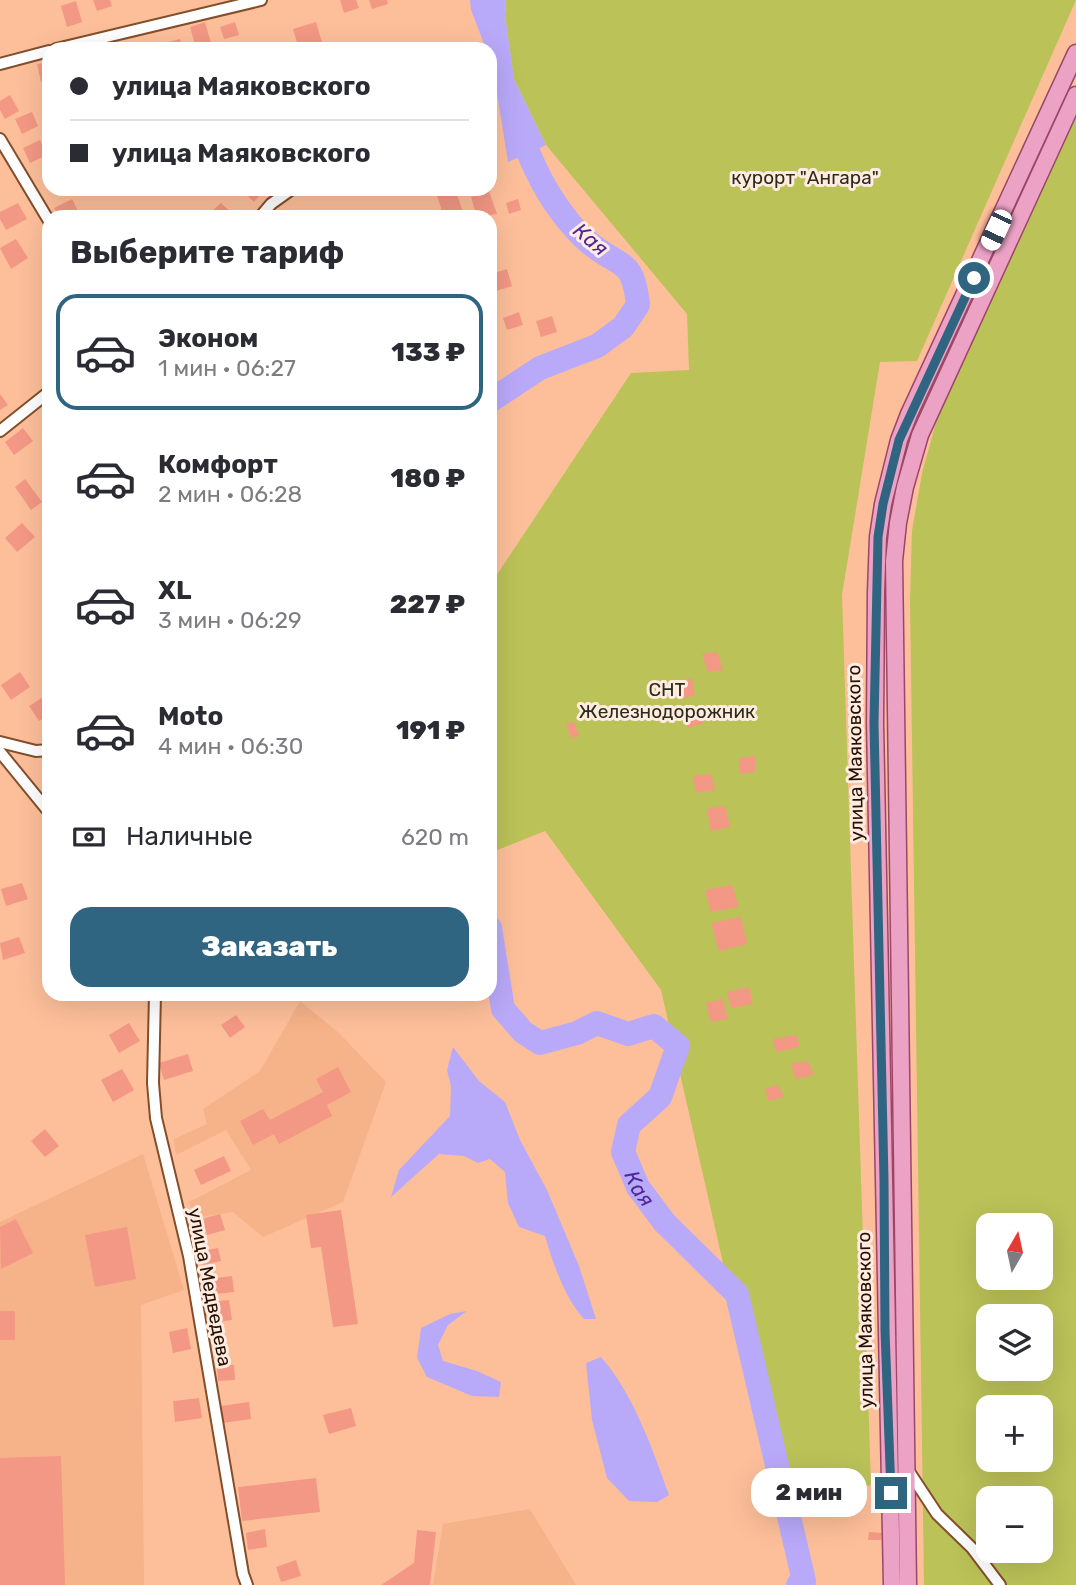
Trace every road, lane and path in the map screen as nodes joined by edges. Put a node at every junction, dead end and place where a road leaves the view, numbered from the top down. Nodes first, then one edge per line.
1 (261, 0) edge
2 (84, 42) edge
3 (42, 53) edge
4 (1076, 53) edge
5 (0, 64) edge
6 (1076, 95) edge
7 (0, 139) edge
8 (282, 196) edge
9 (42, 210) edge
10 (266, 210) edge
11 (42, 398) edge
12 (0, 431) edge
13 (0, 742) edge
14 (42, 751) edge
15 (0, 752) edge
16 (42, 803) edge
17 (155, 1001) edge
18 (906, 1467) junction
19 (247, 1585) edge
20 (892, 1585) edge
21 (908, 1585) edge
22 (1000, 1585) edge

1 - 2 street
3 - 5 street
4 - 20 main road, улица Маяковского
6 - 18 main road, улица Маяковского
7 - 9 street
8 - 10 street
11 - 12 street
13 - 14 street
15 - 16 street
17 - 19 street, улица Медведева
18 - 21 main road, улица Маяковского
18 - 22 street

